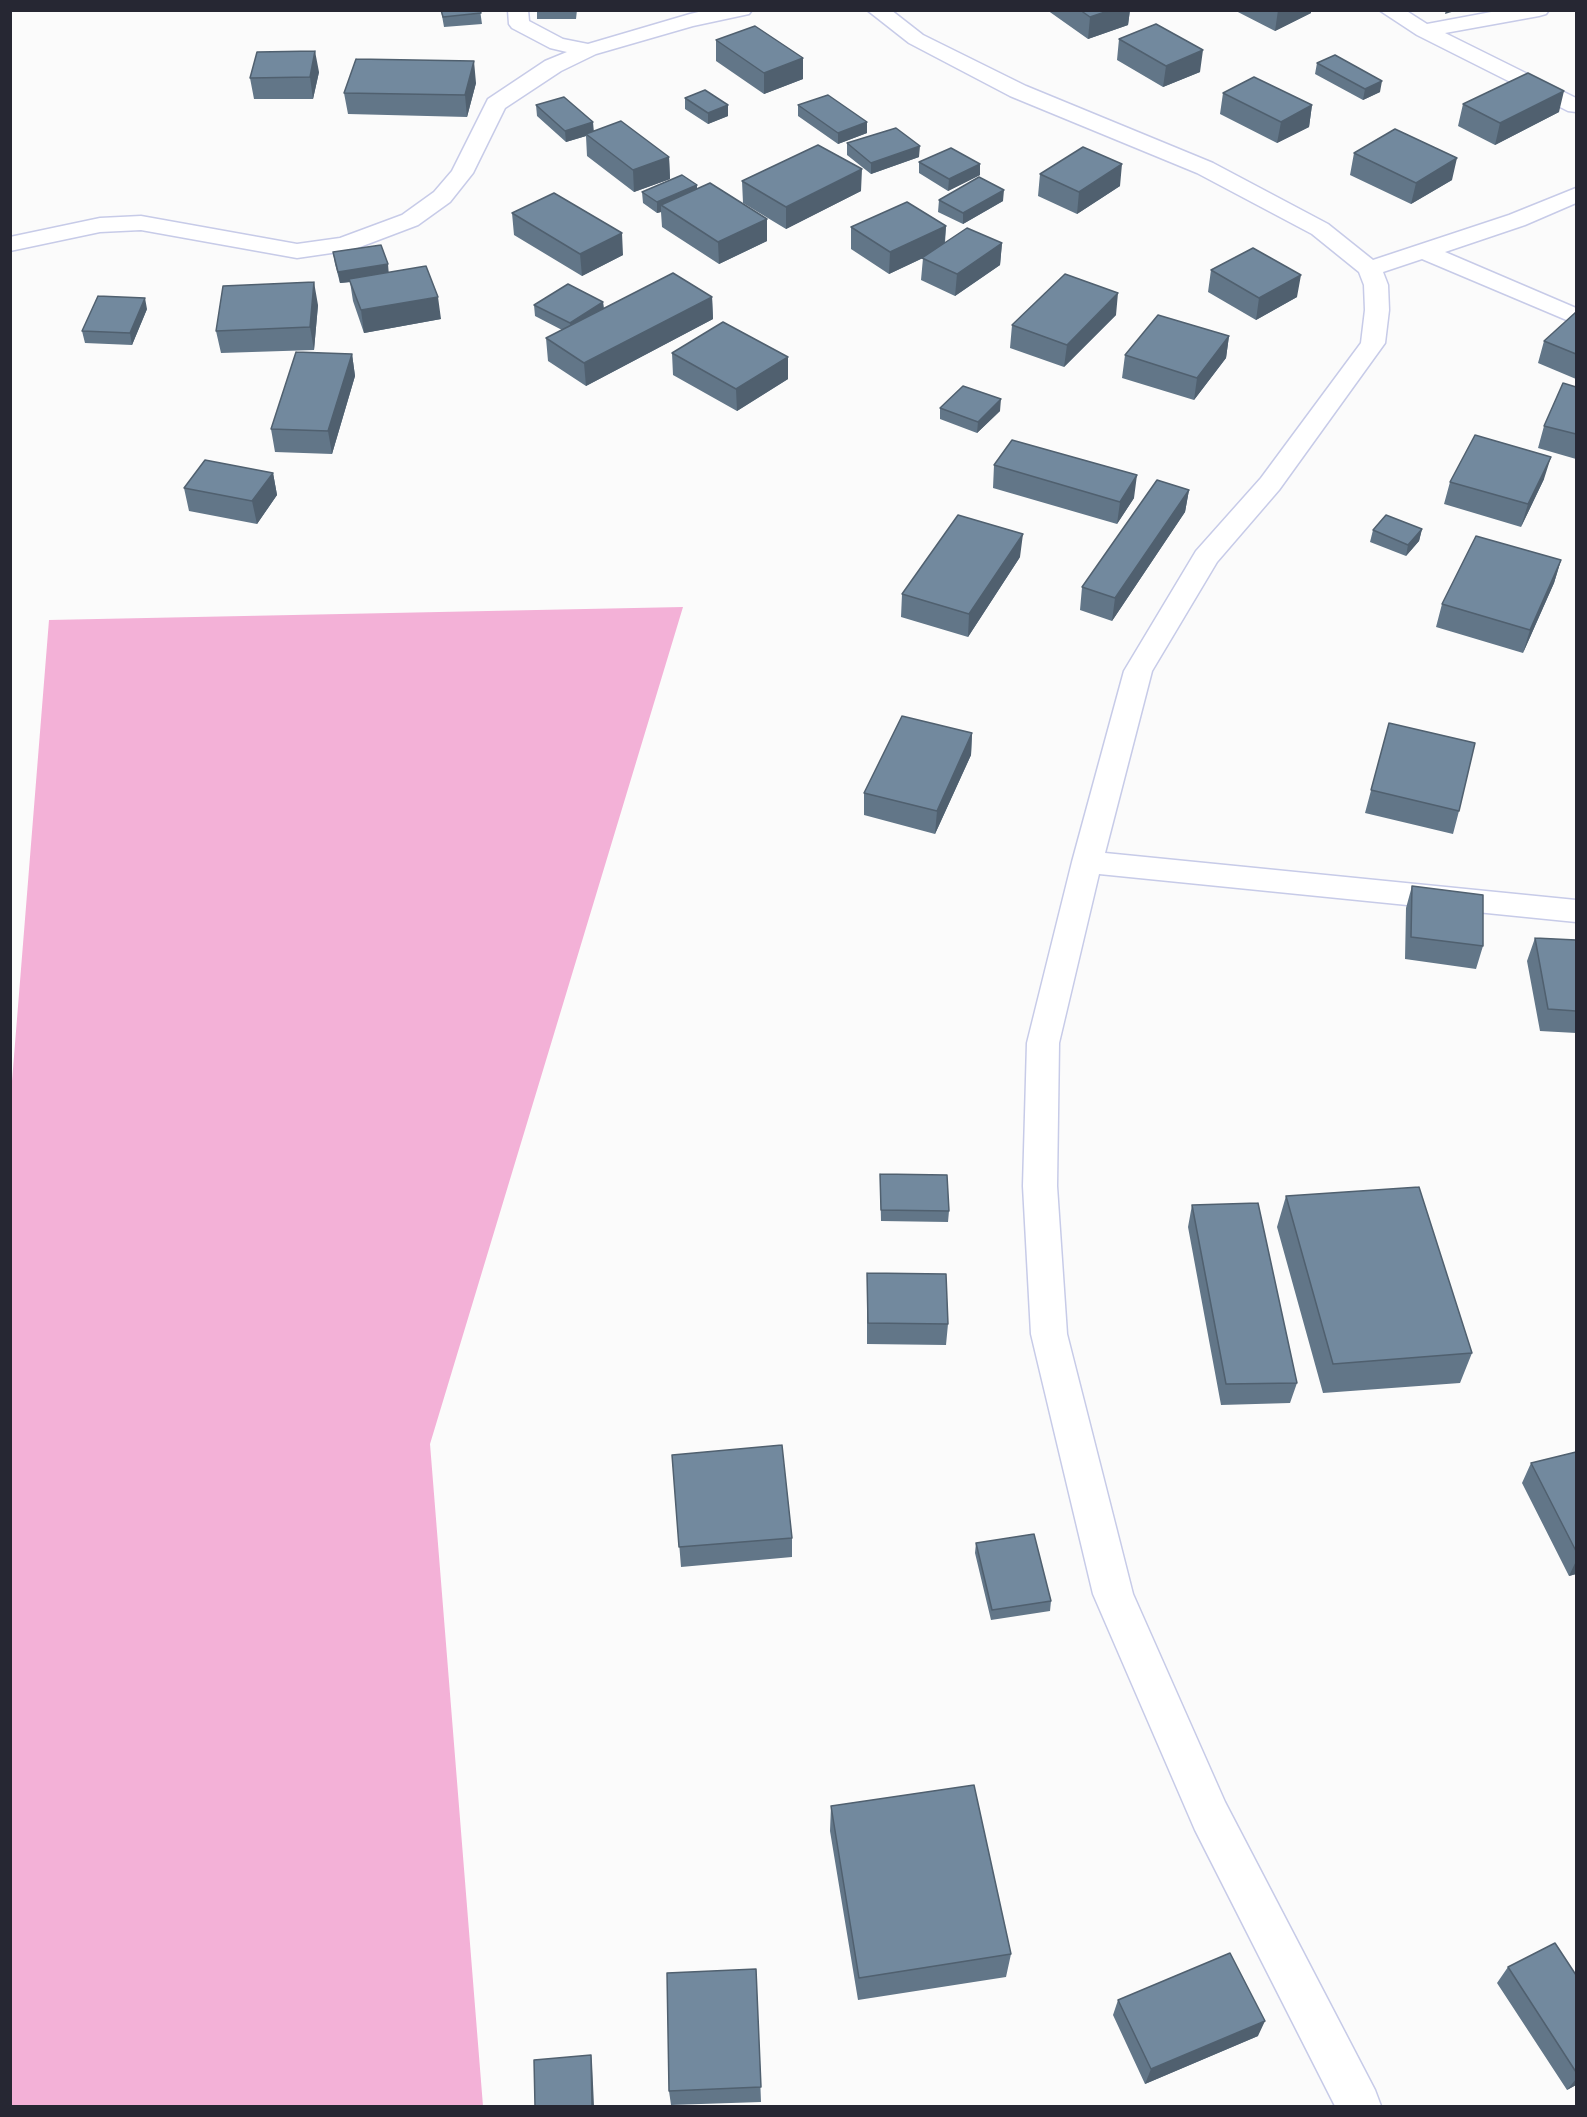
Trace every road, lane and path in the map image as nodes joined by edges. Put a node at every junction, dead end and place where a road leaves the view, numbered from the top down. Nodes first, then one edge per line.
1 (518, 10) edge
2 (742, 10) edge
3 (877, 10) edge
4 (1389, 10) edge
5 (1539, 10) edge
6 (1424, 31) junction
7 (589, 50) junction
8 (1576, 106) edge
9 (1576, 195) edge
10 (10, 244) edge
11 (1424, 250) junction
12 (1370, 269) junction
13 (1576, 316) edge
14 (1087, 862) junction
15 (1576, 911) edge
16 (1359, 2106) edge

1 - 7 street
2 - 7 street
3 - 12 street
4 - 6 street
5 - 6 street
6 - 8 street
7 - 10 street
9 - 11 street
11 - 12 street
11 - 13 street
12 - 14 street
14 - 15 street
14 - 16 street

